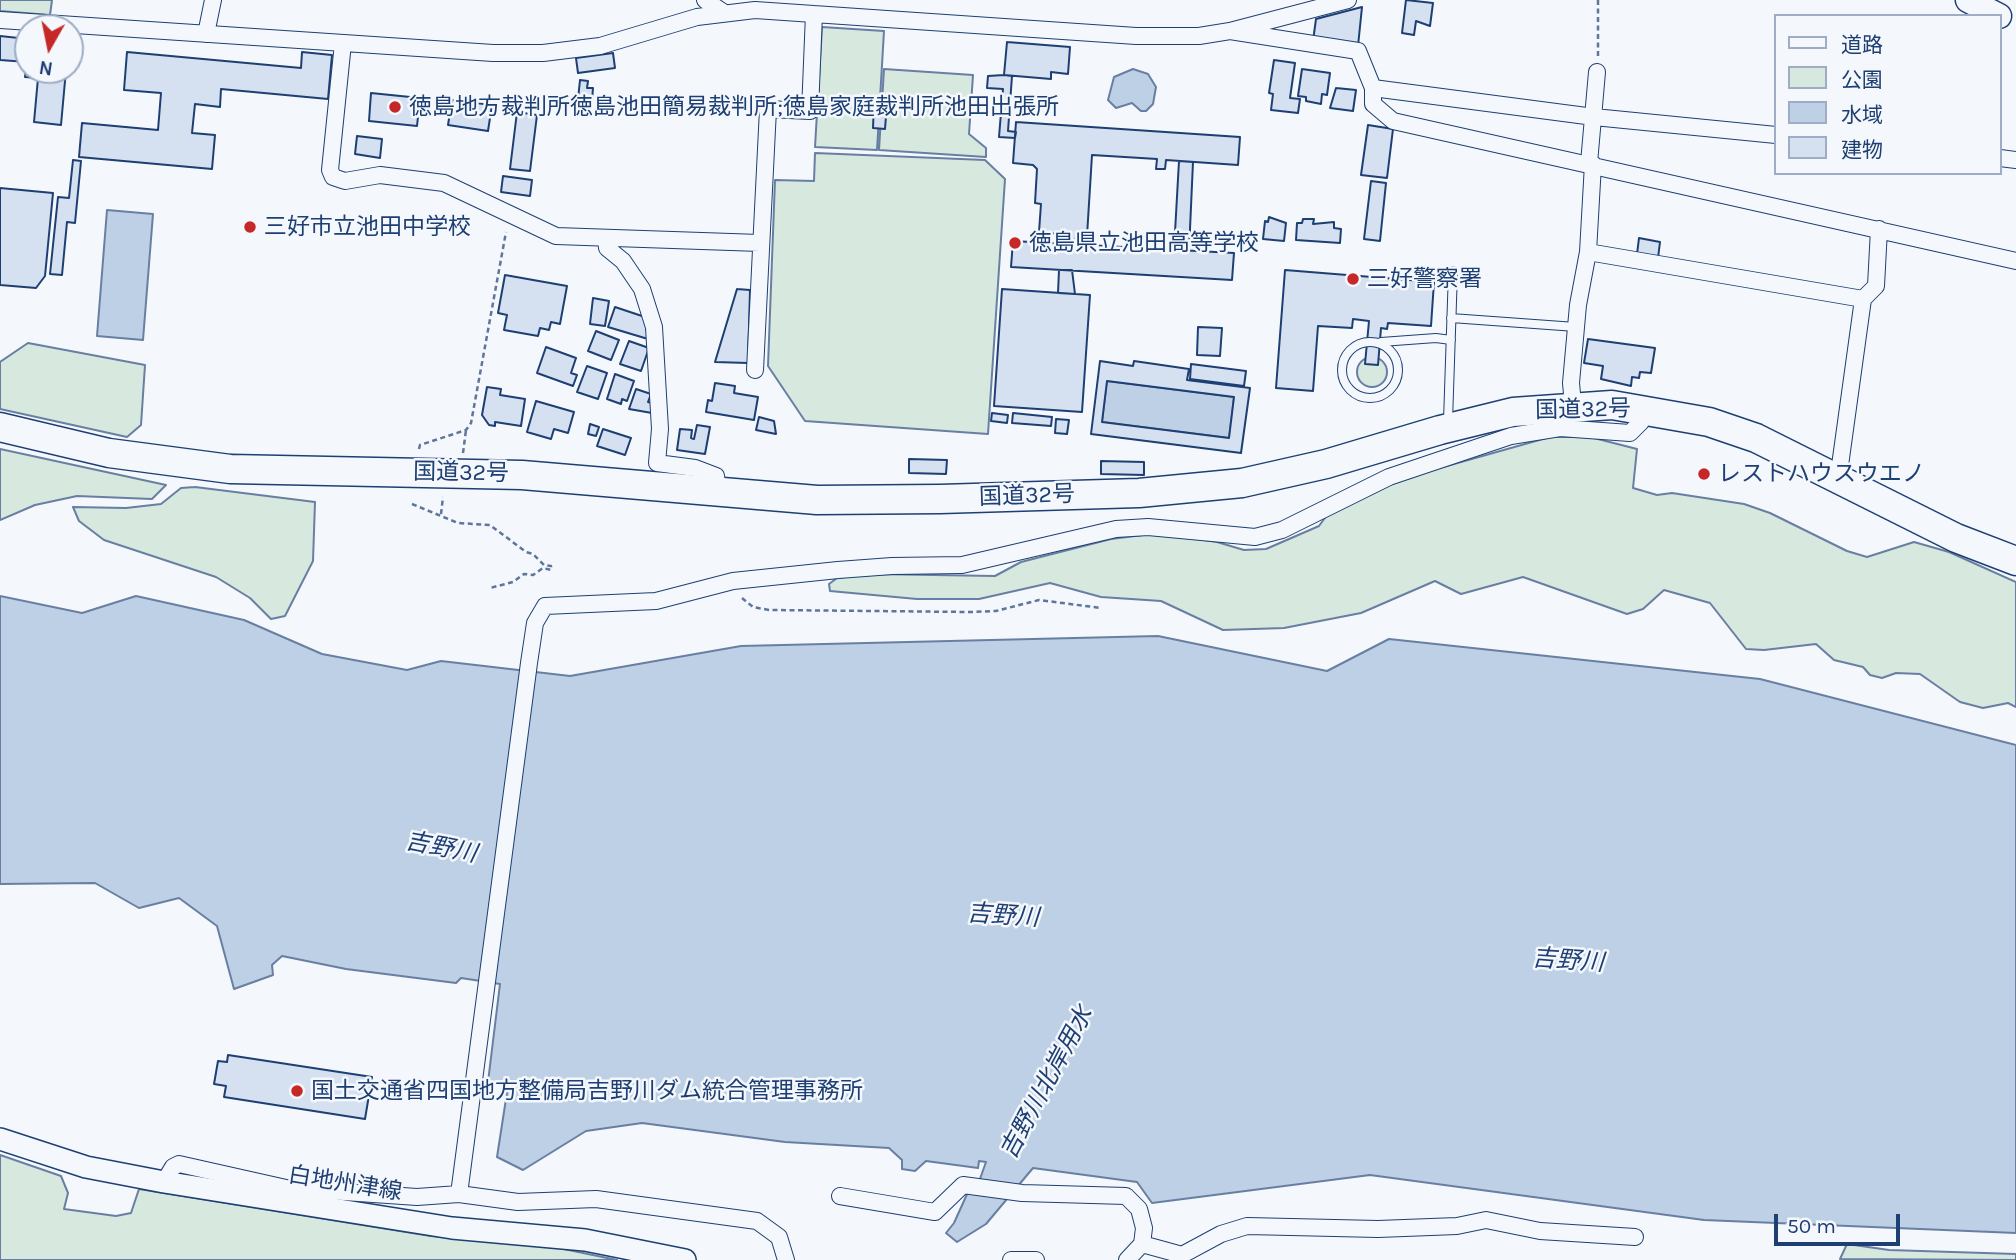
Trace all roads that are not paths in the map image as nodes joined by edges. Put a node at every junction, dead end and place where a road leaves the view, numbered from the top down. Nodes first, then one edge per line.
1 (213, 0) edge
2 (705, 0) edge
3 (1348, 0) edge
4 (1968, 0) edge
5 (723, 12) junction
6 (814, 13) junction
7 (1995, 14) edge
8 (0, 20) edge
9 (1230, 31) junction
10 (206, 34) junction
11 (343, 43) junction
12 (1597, 72) road end
13 (1373, 88) junction
14 (1594, 117) junction
15 (1774, 135) edge
16 (1591, 164) junction
17 (1879, 229) junction
18 (606, 240) junction
19 (760, 243) junction
20 (1588, 252) junction
21 (2016, 261) edge
22 (1453, 271) dead end
23 (1863, 299) junction
24 (1451, 318) junction
25 (1576, 327) junction
26 (1451, 340) junction
27 (1378, 342) junction
28 (755, 370) dead end
29 (1573, 405) junction
30 (1645, 409) junction
31 (0, 427) edge
32 (1448, 428) junction
33 (1838, 480) junction
34 (718, 491) junction
35 (2016, 561) edge
36 (0, 1139) edge
37 (164, 1182) junction
38 (459, 1194) junction
39 (840, 1196) dead end
40 (1635, 1237) dead end
41 (1142, 1244) junction
42 (685, 1260) edge
43 (786, 1260) edge
44 (1011, 1260) edge
45 (1036, 1260) edge
46 (1127, 1260) edge

1 - 10 street
2 - 5 street
3 - 9 street
4 - 7 main road
5 - 6 street
5 - 11 street
6 - 9 street
6 - 19 street
8 - 10 street
9 - 13 street
10 - 11 street
11 - 18 street
12 - 14 street
13 - 14 street
13 - 16 street
14 - 15 street
14 - 16 street
16 - 17 street
16 - 20 street
17 - 21 street
17 - 23 street
18 - 19 street
18 - 34 street
19 - 28 street
20 - 23 street
20 - 25 street
22 - 24 lane
23 - 33 street
24 - 25 lane
24 - 26 lane
25 - 29 street
26 - 27 lane
26 - 32 lane
27 - 27 lane
29 - 30 highway, 国道32号
29 - 32 highway, 国道32号
30 - 33 highway, 国道32号
30 - 38 street
31 - 34 highway, 国道32号
32 - 34 highway, 国道32号
33 - 35 highway, 国道32号
36 - 37 main road, 白地州津線
37 - 38 street
37 - 42 main road, 白地州津線
38 - 43 street
39 - 41 street
40 - 41 street
41 - 46 street
44 - 45 street

